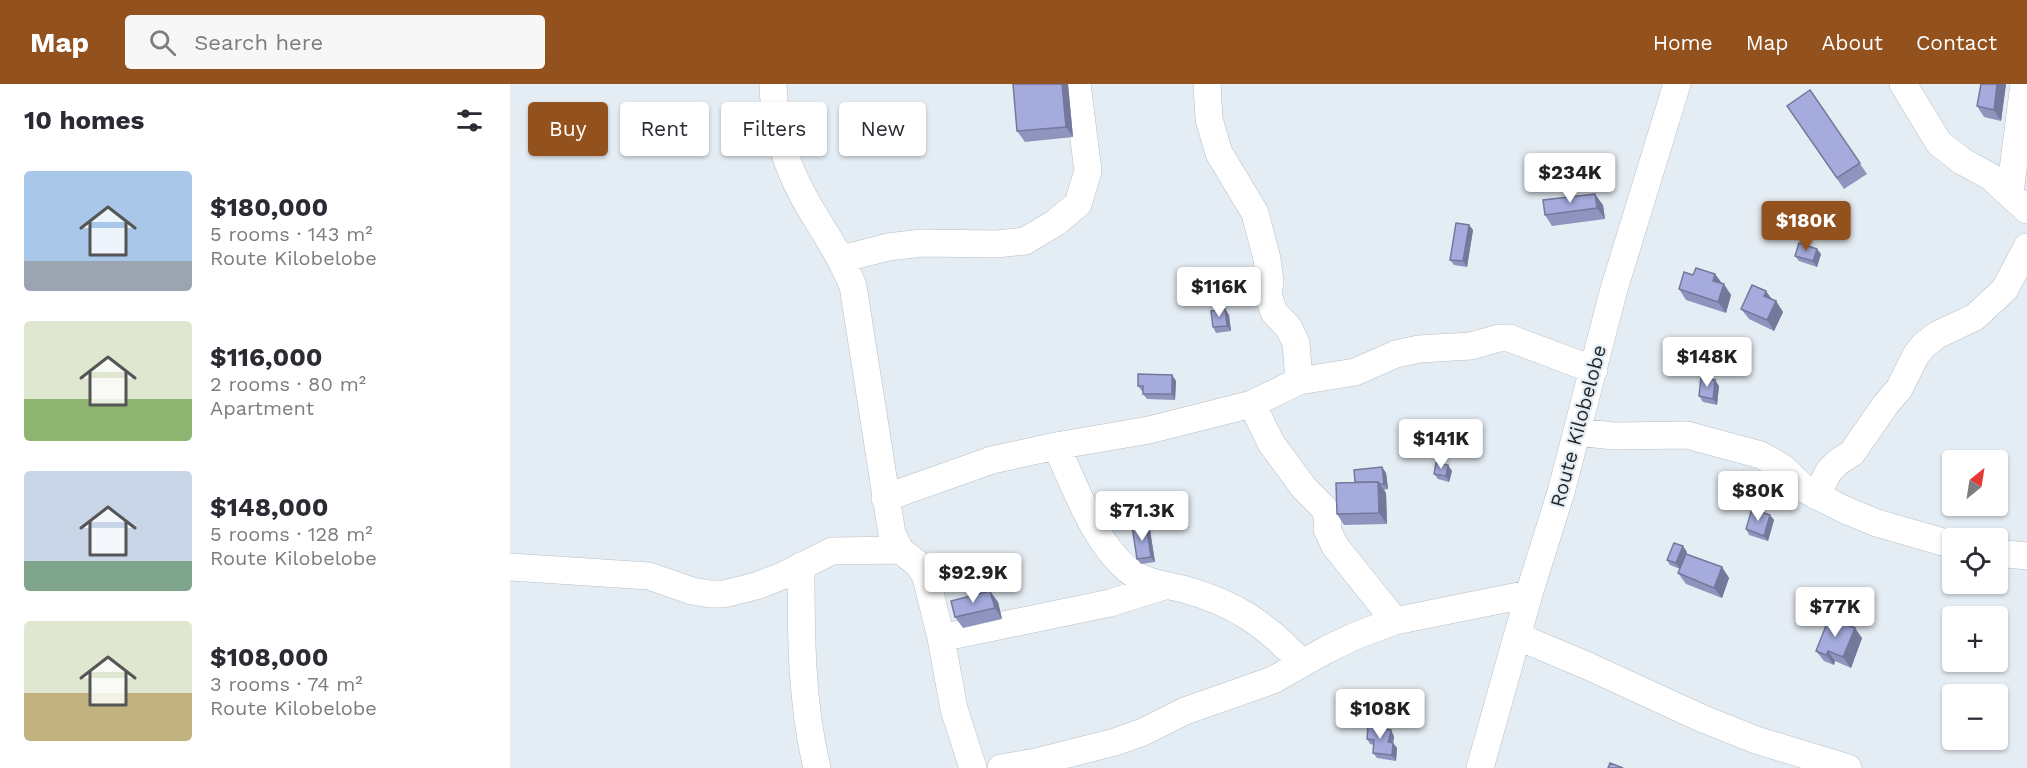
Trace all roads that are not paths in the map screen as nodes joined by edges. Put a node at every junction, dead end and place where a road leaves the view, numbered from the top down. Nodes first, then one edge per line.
1 (773, 84) edge
2 (1077, 84) edge
3 (1207, 84) edge
4 (1677, 84) edge
5 (2024, 84) edge
6 (1908, 88) edge
7 (2018, 201) edge
8 (2027, 247) edge
9 (842, 259) junction
10 (1594, 370) junction
11 (1299, 381) junction
12 (1252, 404) junction
13 (1576, 432) junction
14 (1056, 446) junction
15 (1816, 496) junction
16 (885, 498) junction
17 (1942, 542) edge
18 (900, 550) junction
19 (2008, 554) edge
20 (2027, 556) edge
21 (801, 566) junction
22 (510, 567) edge
23 (1164, 586) junction
24 (1529, 594) junction
25 (1395, 621) junction
26 (1519, 637) junction
27 (940, 638) junction
28 (1302, 663) junction
29 (817, 768) edge
30 (973, 768) edge
31 (1002, 768) edge
32 (1480, 768) edge
33 (1848, 768) edge

1 - 9 street
2 - 9 street
3 - 11 street
4 - 10 street, Route Kilobelobe
5 - 7 street
6 - 7 street
8 - 15 street
9 - 16 street
10 - 11 street
10 - 13 street, Route Kilobelobe
11 - 12 street
12 - 14 street
12 - 25 street
13 - 15 street
13 - 24 street, Route Kilobelobe
14 - 16 street
14 - 23 street
15 - 17 street
16 - 18 street
18 - 21 street
18 - 27 street
19 - 20 street
21 - 22 street
21 - 29 street
23 - 27 street
23 - 28 street
24 - 25 street
24 - 26 street, Route Kilobelobe
25 - 28 street
26 - 32 street, Route Kilobelobe
26 - 33 street
27 - 30 street
28 - 31 street

